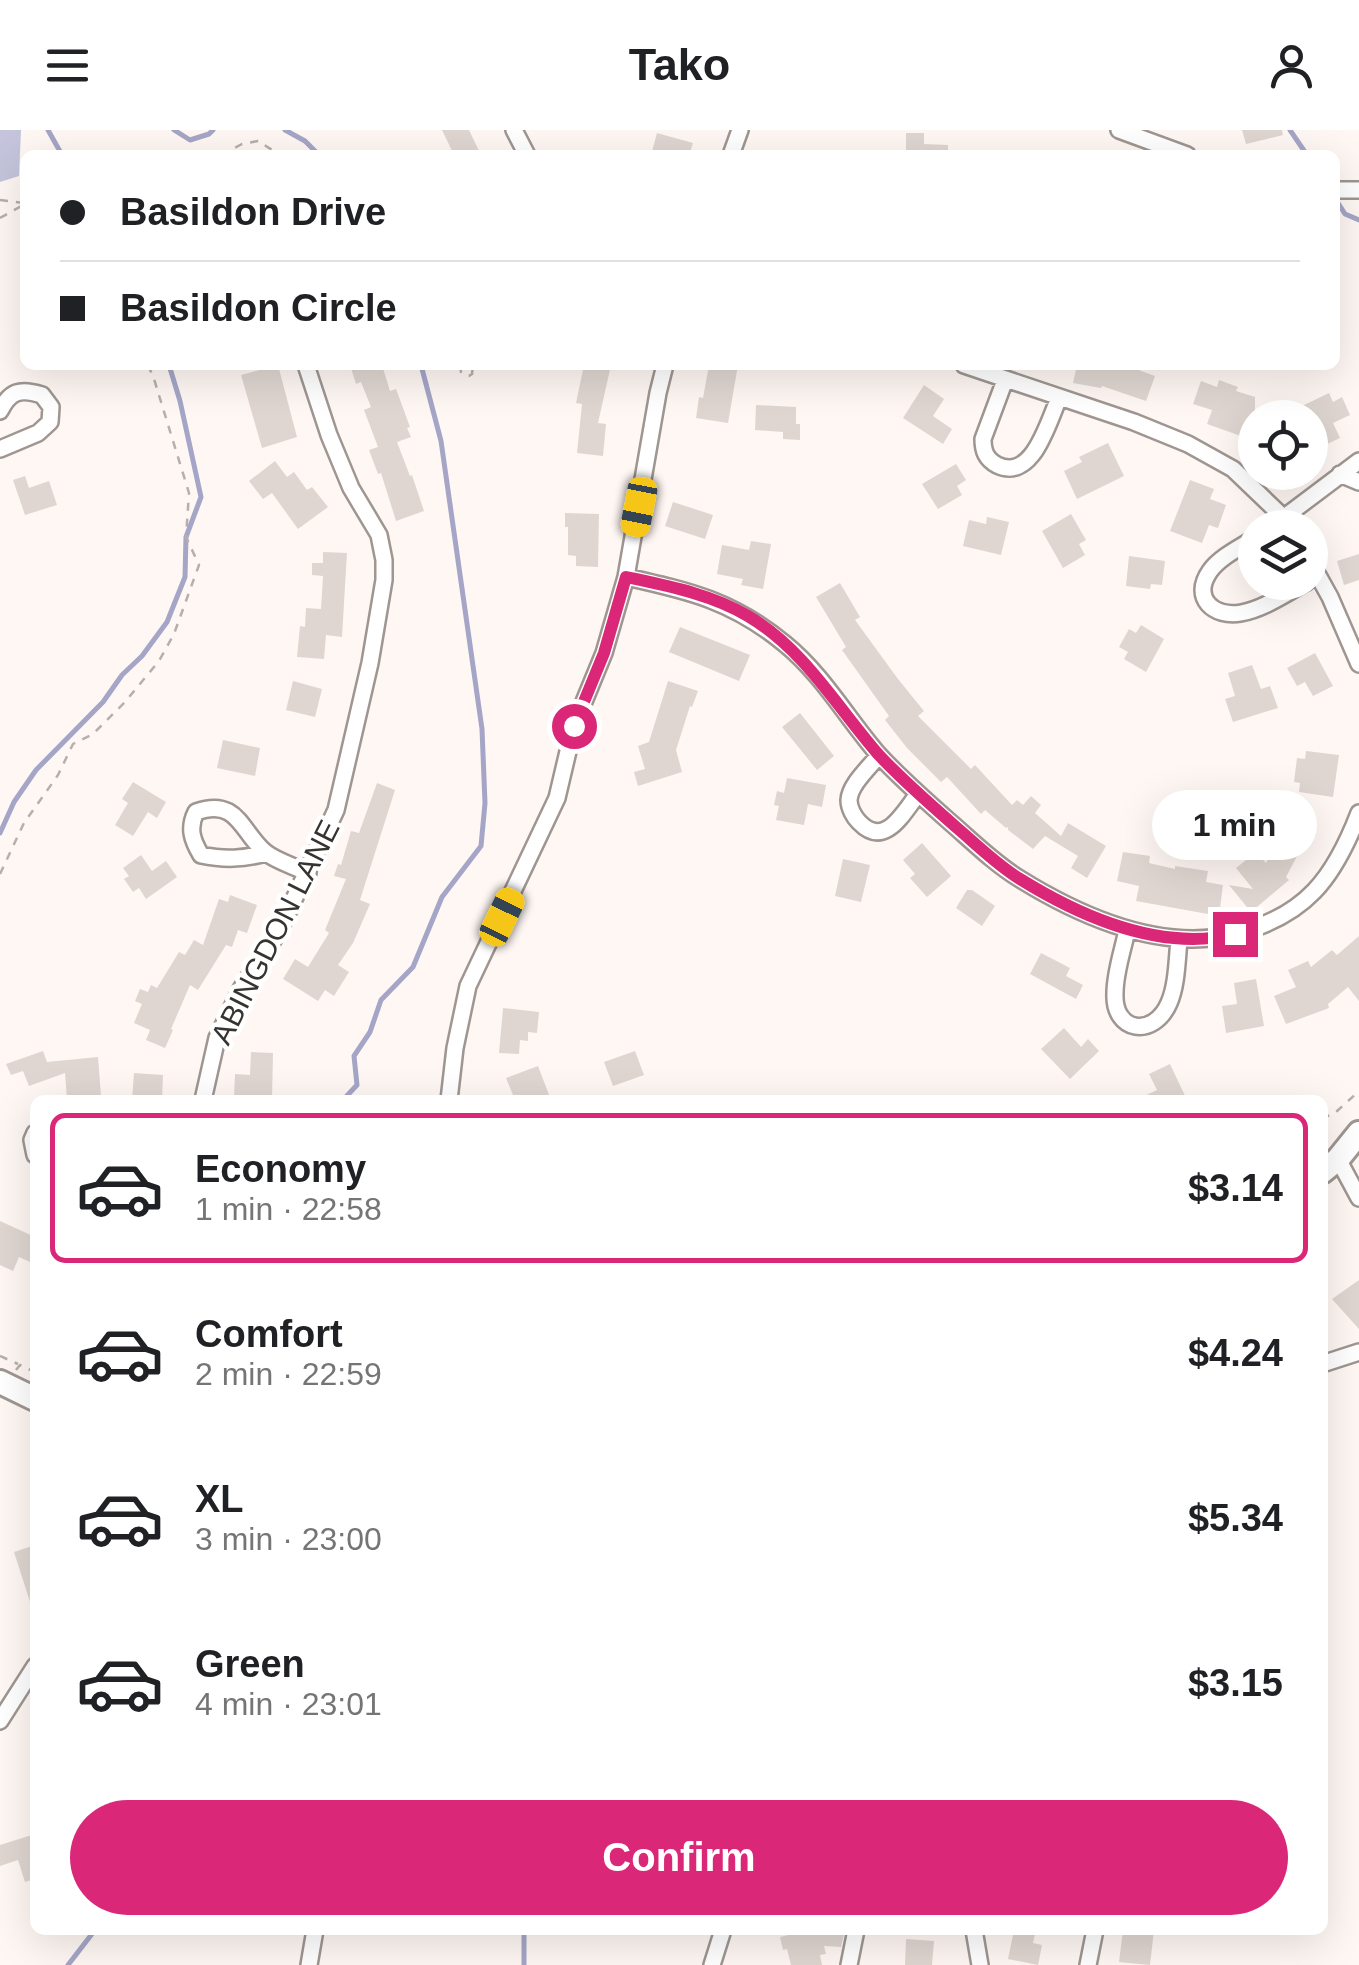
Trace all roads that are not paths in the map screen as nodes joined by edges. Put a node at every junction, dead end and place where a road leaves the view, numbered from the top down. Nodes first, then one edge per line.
1 (1119, 130) edge
2 (1173, 150) edge
3 (308, 370) edge
4 (664, 370) edge
5 (978, 370) edge
6 (1005, 380) junction
7 (1059, 398) junction
8 (0, 411) edge
9 (0, 449) edge
10 (1359, 461) edge
11 (1340, 474) junction
12 (1359, 482) edge
13 (1269, 510) edge
14 (1298, 510) edge
15 (1238, 551) edge
16 (626, 577) junction
17 (1271, 600) edge
18 (1323, 600) edge
19 (1359, 664) edge
20 (879, 754) junction
21 (918, 794) junction
22 (1359, 813) edge
23 (266, 853) junction
24 (308, 873) junction
25 (1128, 930) junction
26 (1179, 940) junction
27 (204, 1095) edge
28 (450, 1095) edge
29 (1359, 1133) edge
30 (1330, 1166) edge
31 (1359, 1198) edge
32 (1359, 1352) edge
33 (1328, 1362) edge
34 (6, 1379) edge
35 (30, 1396) edge
36 (30, 1674) edge
37 (0, 1721) edge
38 (314, 1935) edge
39 (721, 1935) edge
40 (855, 1935) edge
41 (975, 1935) edge
42 (1094, 1935) edge
43 (309, 1965) edge
44 (712, 1965) edge
45 (849, 1965) edge
46 (980, 1965) edge
47 (1088, 1965) edge

1 - 2 street
3 - 24 street, ABINGDON LANE
4 - 16 street
5 - 6 street
6 - 7 street
6 - 7 street
7 - 13 street
8 - 9 street
10 - 11 street
11 - 12 street
11 - 14 street
15 - 17 street
16 - 20 street
16 - 28 street
18 - 19 street
20 - 21 street
20 - 21 street
21 - 25 street
22 - 26 street
23 - 23 street
23 - 24 street
24 - 27 street, ABINGDON LANE
25 - 26 street
25 - 26 street
29 - 30 street
30 - 31 street
32 - 33 street
34 - 35 street
36 - 37 street
38 - 43 street
39 - 44 street
40 - 45 street
41 - 46 street
42 - 47 street

